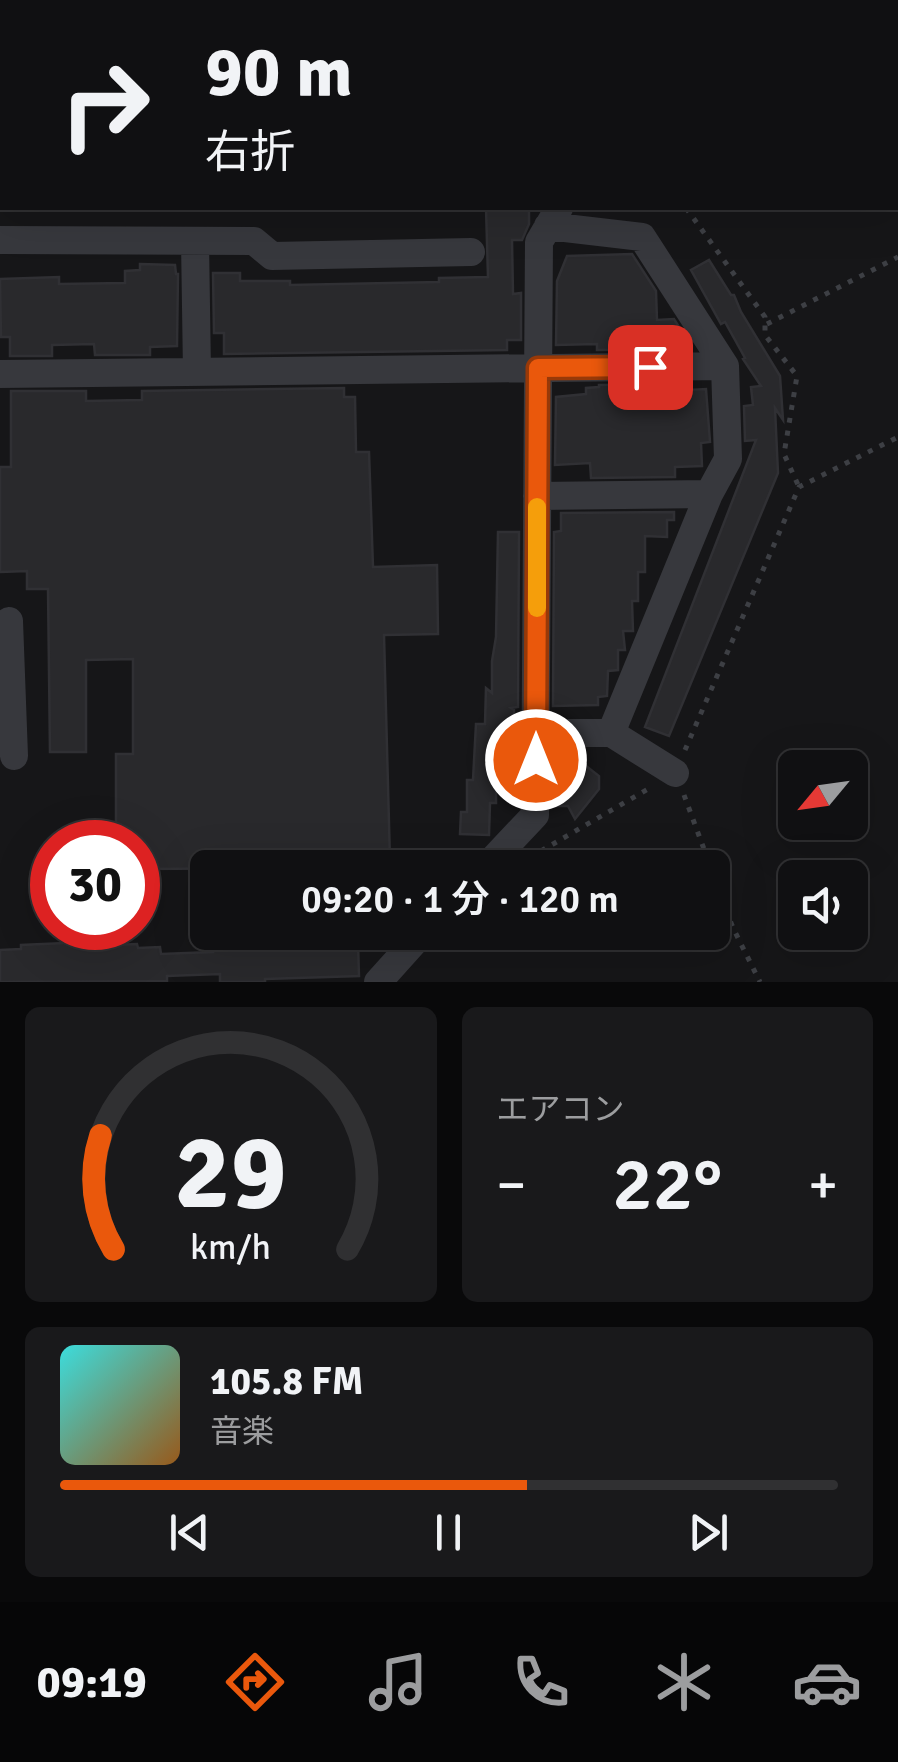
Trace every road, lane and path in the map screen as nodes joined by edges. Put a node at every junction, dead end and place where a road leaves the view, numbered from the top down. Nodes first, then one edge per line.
1 (687, 210) edge
2 (554, 217) edge
3 (0, 240) edge
4 (195, 241) junction
5 (470, 252) dead end
6 (898, 257) edge
7 (766, 324) junction
8 (725, 366) junction
9 (538, 368) junction
10 (198, 372) junction
11 (0, 374) edge
12 (898, 437) edge
13 (799, 487) junction
14 (708, 494) junction
15 (537, 496) junction
16 (9, 622) dead end
17 (6, 685) edge
18 (536, 732) junction
19 (611, 733) junction
20 (14, 756) dead end
21 (675, 773) junction
22 (502, 850) edge
23 (542, 850) edge
24 (704, 850) edge
25 (730, 917) edge
26 (407, 950) edge
27 (378, 982) edge
28 (760, 982) edge

1 - 7 path
2 - 8 street
2 - 9 street
3 - 4 street
4 - 5 street
4 - 10 street
6 - 7 path
7 - 13 path
8 - 9 street
8 - 14 street
9 - 10 street
9 - 15 street
10 - 11 street
12 - 13 path
13 - 21 path
14 - 15 street
14 - 19 street
15 - 18 street
16 - 17 street
17 - 20 street
18 - 19 street
18 - 22 street
19 - 21 street
21 - 23 path
21 - 24 path
25 - 28 path
26 - 27 street

